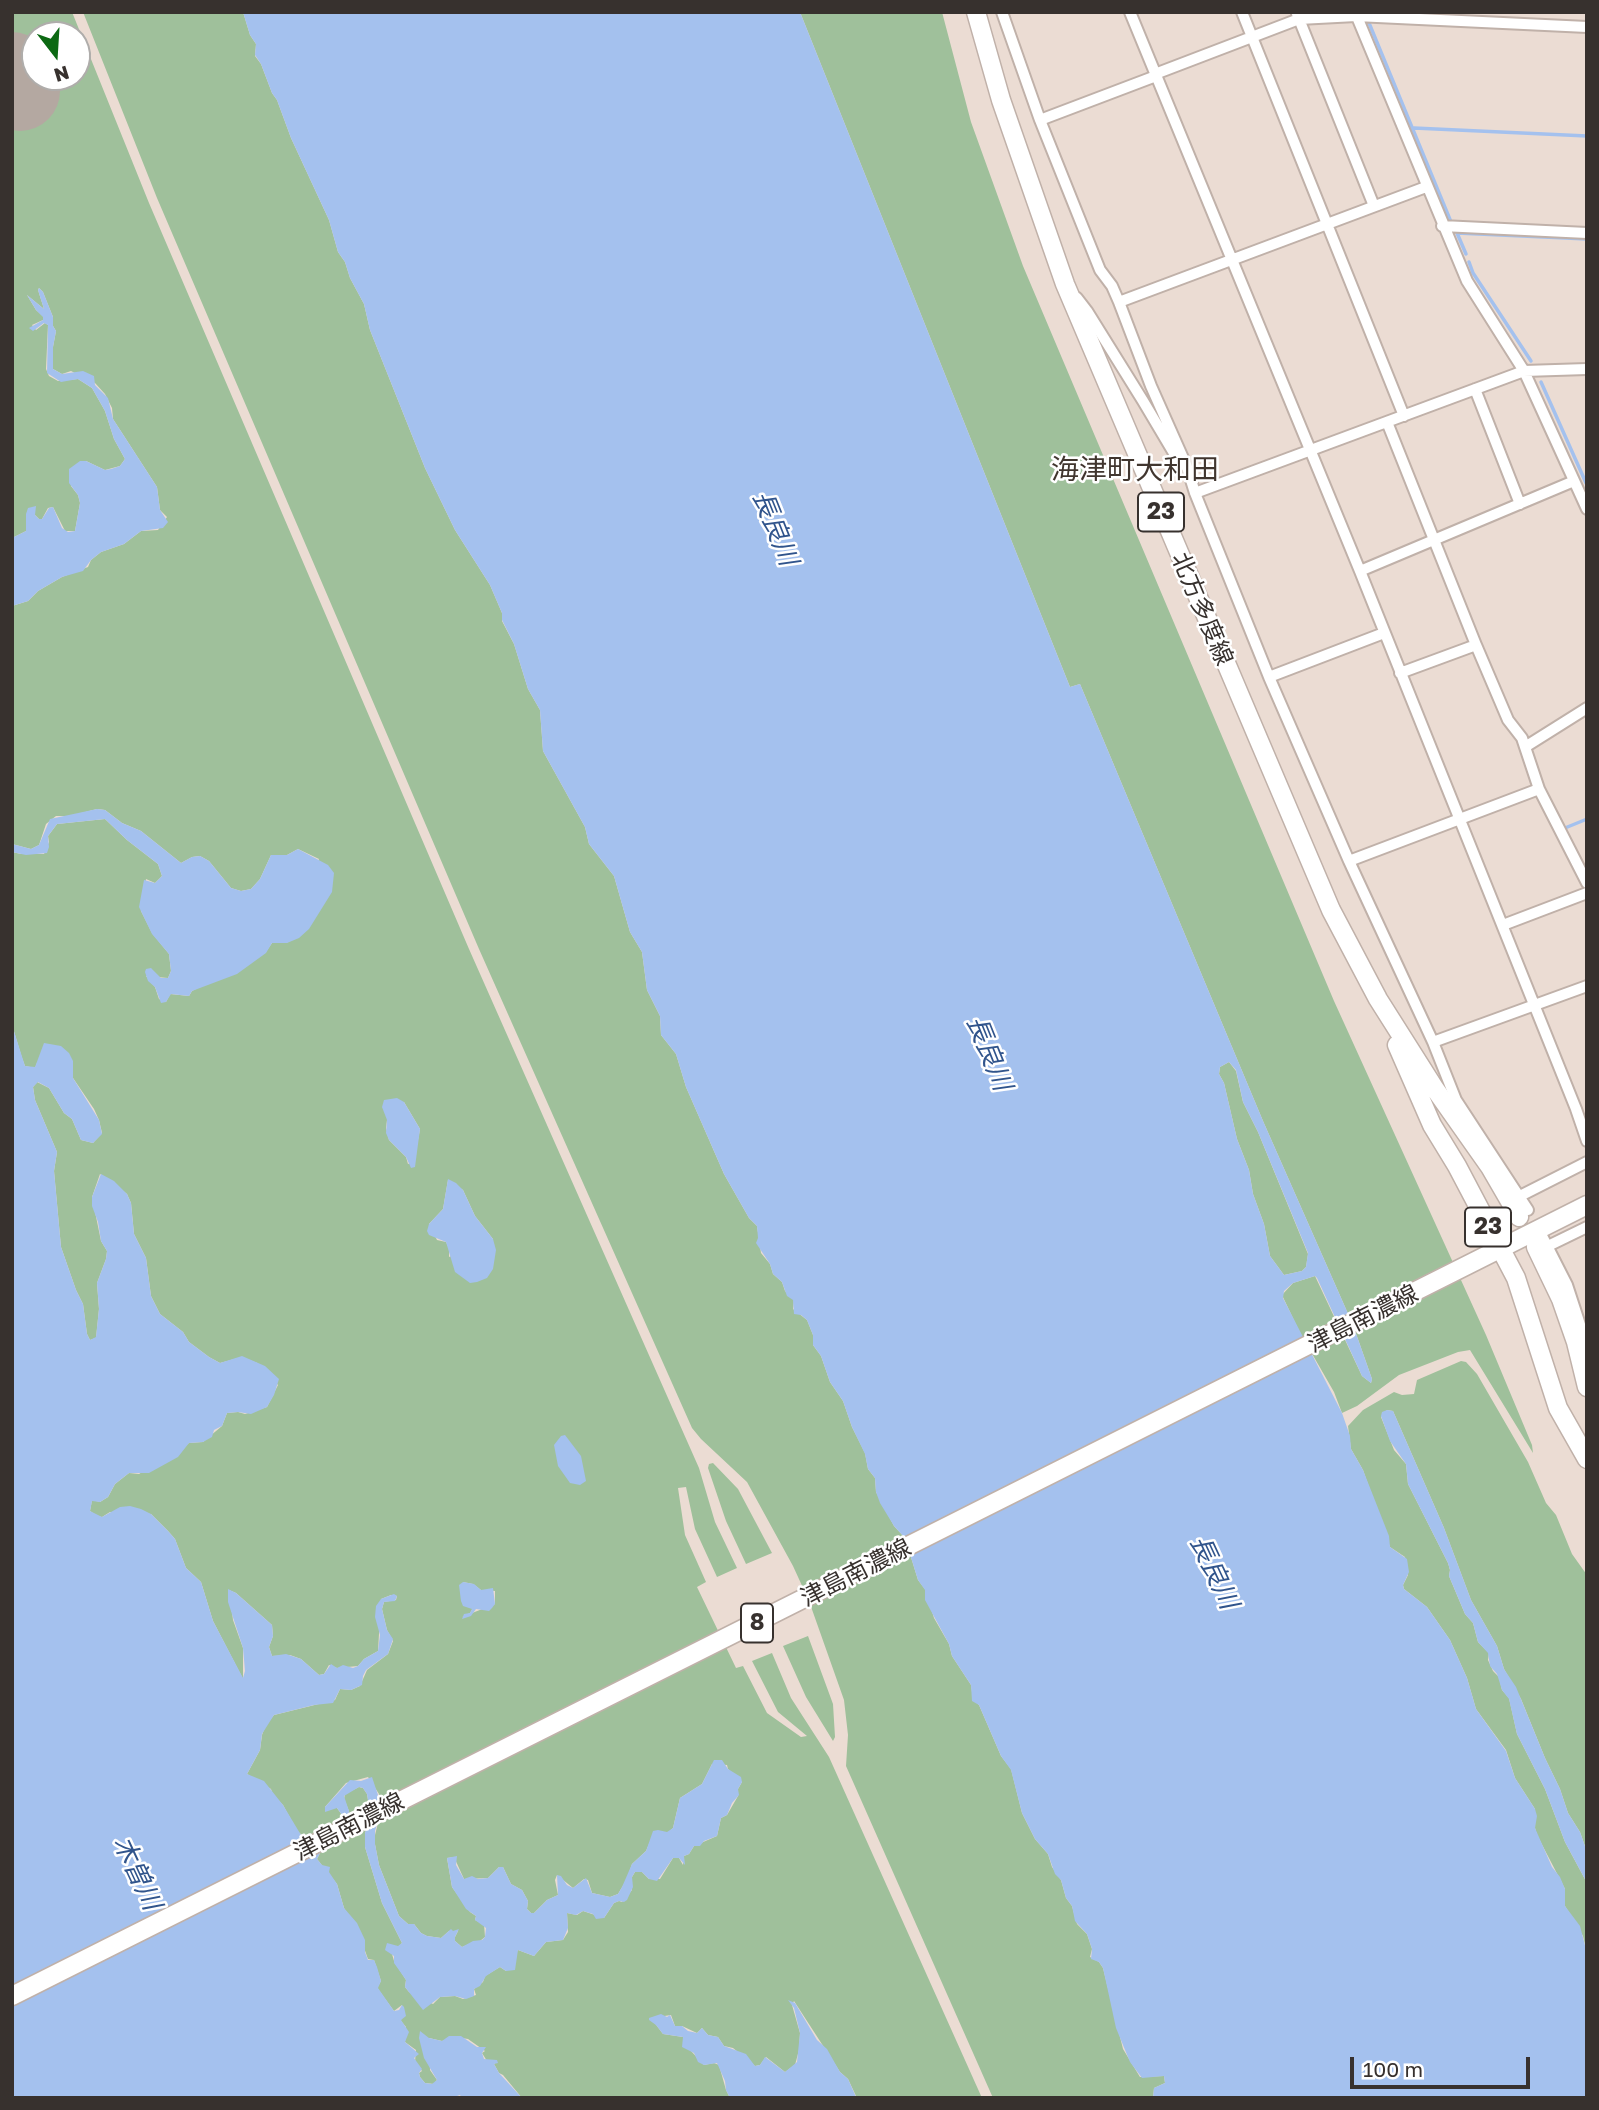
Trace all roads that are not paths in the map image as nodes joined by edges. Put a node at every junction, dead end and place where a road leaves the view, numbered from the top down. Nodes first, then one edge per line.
1 (976, 12) edge
2 (1002, 12) edge
3 (1130, 12) edge
4 (1242, 12) edge
5 (1355, 14) edge
6 (1298, 15) edge
7 (1587, 27) edge
8 (1252, 37) junction
9 (1156, 75) junction
10 (1040, 120) junction
11 (1426, 187) junction
12 (1374, 206) junction
13 (1327, 224) junction
14 (1442, 226) junction
15 (1587, 233) edge
16 (1231, 260) junction
17 (1065, 284) junction
18 (1119, 302) junction
19 (1587, 369) edge
20 (1524, 371) junction
21 (1475, 389) junction
22 (1404, 416) junction
23 (1387, 422) junction
24 (1309, 450) junction
25 (1574, 481) junction
26 (1583, 492) edge
27 (1195, 493) junction
28 (1520, 504) junction
29 (1587, 509) edge
30 (1434, 540) junction
31 (1360, 571) junction
32 (1384, 633) junction
33 (1476, 645) junction
34 (1399, 673) junction
35 (1269, 677) junction
36 (1587, 708) edge
37 (1525, 747) junction
38 (1539, 789) junction
39 (1459, 819) junction
40 (1349, 860) junction
41 (1587, 883) edge
42 (1587, 892) edge
43 (1503, 925) junction
44 (1587, 986) edge
45 (1378, 999) junction
46 (1534, 1005) junction
47 (1433, 1042) junction
48 (1587, 1141) edge
49 (1587, 1162) edge
50 (1520, 1196) junction
51 (1587, 1205) edge
52 (1523, 1213) joint
53 (1587, 1227) edge
54 (1541, 1242) junction
55 (1501, 1250) junction
56 (1587, 1346) edge
57 (1587, 1387) edge
58 (1587, 1459) edge
59 (12, 1996) edge

1 - 17 main road, 北方多度線 / 23
2 - 10 street
3 - 9 street
4 - 8 street
5 - 6 street
5 - 7 street
5 - 11 street
6 - 8 street
6 - 12 street
8 - 9 street
8 - 13 street
9 - 10 street
9 - 16 street
10 - 18 street
11 - 12 street
11 - 14 street
12 - 13 street
13 - 16 street
13 - 22 street
14 - 15 street
14 - 20 street
16 - 18 street
16 - 24 street
17 - 27 street
17 - 45 main road, 北方多度線 / 23
18 - 27 street
19 - 20 street
20 - 21 street
20 - 25 street
21 - 22 street
21 - 28 street
22 - 23 street
23 - 24 street
23 - 30 street
24 - 27 street
24 - 31 street
25 - 26 street
25 - 28 street
26 - 29 street
27 - 35 street
28 - 30 street
30 - 31 street
30 - 33 street
31 - 32 street
32 - 34 street
32 - 35 street
33 - 34 street
33 - 37 street
34 - 39 street
35 - 40 street
36 - 37 street
37 - 38 street
38 - 39 street
38 - 41 street
39 - 40 street
39 - 43 street
40 - 47 street
42 - 43 street
43 - 46 street
44 - 46 street
45 - 52 main road
45 - 55 main road, 23
46 - 47 street
46 - 48 street
47 - 50 street
49 - 50 street
50 - 52 street
51 - 55 main road, 津島南濃線 / 8
53 - 54 street
54 - 56 street
54 - 57 main road
55 - 58 main road, 23
55 - 59 main road, 津島南濃線 / 8

